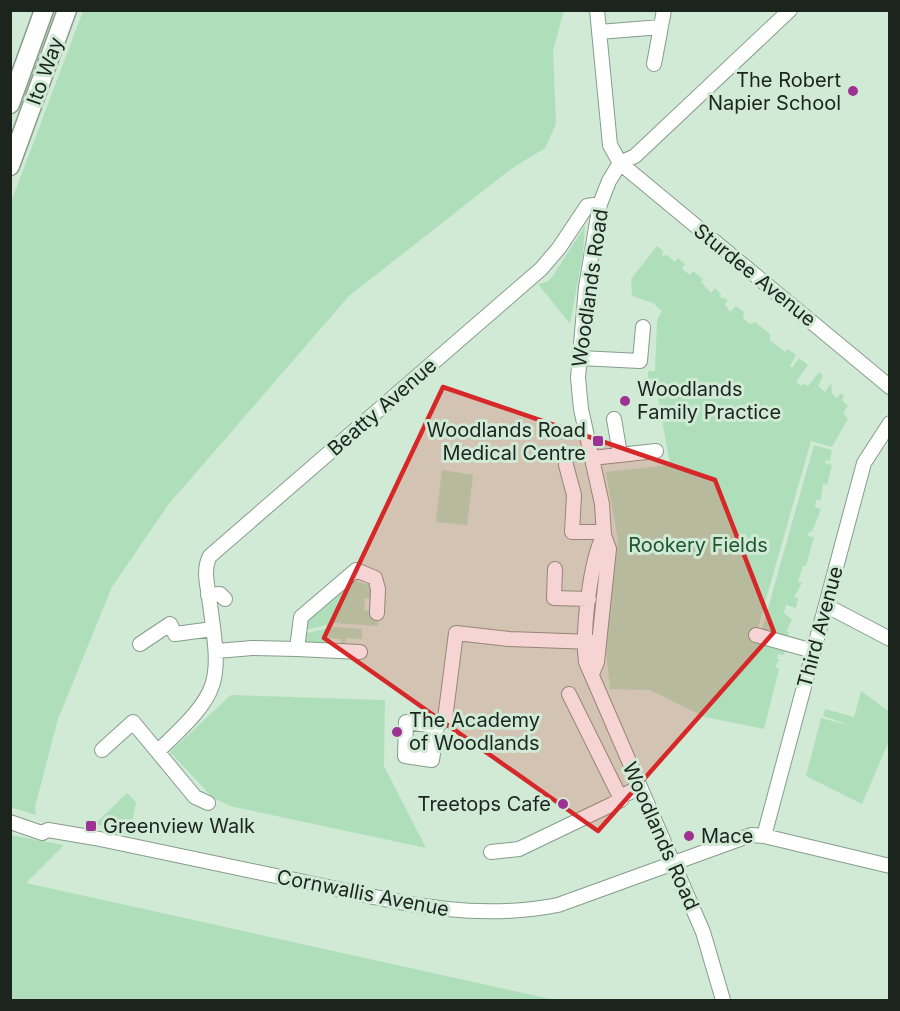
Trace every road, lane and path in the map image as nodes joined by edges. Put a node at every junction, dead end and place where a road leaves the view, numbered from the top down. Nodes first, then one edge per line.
1 (44, 10) edge
2 (67, 10) edge
3 (597, 10) edge
4 (664, 10) edge
5 (790, 10) edge
6 (661, 27) junction
7 (599, 32) junction
8 (654, 64) dead end
9 (10, 104) edge
10 (621, 164) junction
11 (10, 166) edge
12 (600, 204) junction
13 (643, 327) dead end
14 (580, 358) junction
15 (890, 387) edge
16 (614, 419) dead end
17 (890, 423) edge
18 (656, 451) dead end
19 (620, 454) junction
20 (592, 458) junction
21 (566, 465) dead end
22 (604, 533) junction
23 (555, 569) dead end
24 (208, 595) junction
25 (225, 599) dead end
26 (589, 599) junction
27 (826, 606) junction
28 (376, 613) dead end
29 (213, 629) junction
30 (756, 635) dead end
31 (890, 639) edge
32 (591, 641) junction
33 (140, 644) dead end
34 (297, 649) junction
35 (217, 651) junction
36 (813, 651) junction
37 (360, 652) dead end
38 (569, 694) dead end
39 (437, 726) dead end
40 (102, 750) dead end
41 (158, 751) junction
42 (640, 787) junction
43 (620, 797) junction
44 (208, 803) dead end
45 (10, 822) edge
46 (764, 836) junction
47 (491, 852) dead end
48 (675, 864) junction
49 (890, 866) edge
50 (723, 1000) edge

1 - 9 main road, Ito Way
2 - 11 main road, Ito Way
3 - 7 street
4 - 6 street
5 - 10 street
6 - 7 street
6 - 8 street
7 - 10 street
10 - 12 street, Woodlands Road
10 - 15 street, Sturdee Avenue
12 - 14 street, Woodlands Road
12 - 24 street, Beatty Avenue
13 - 14 street
14 - 20 street, Woodlands Road
16 - 19 street
17 - 27 street, Third Avenue
18 - 19 street
19 - 20 street
20 - 22 street, Woodlands Road
21 - 22 street
22 - 26 street, Woodlands Road
22 - 32 street, Woodlands Road
23 - 26 street
24 - 25 street
24 - 29 street, Beatty Avenue
26 - 32 street, Woodlands Road
27 - 31 street
27 - 36 street, Third Avenue
28 - 34 street
29 - 33 street
29 - 35 street, Beatty Avenue
30 - 36 street
32 - 39 street
32 - 42 street, Woodlands Road
34 - 35 street
34 - 37 street
35 - 41 street, Beatty Avenue
36 - 46 street, Third Avenue
38 - 43 street
40 - 41 street
41 - 44 street
42 - 43 street
42 - 48 street, Woodlands Road
43 - 47 street
45 - 48 street, Cornwallis Avenue
46 - 48 street, Cornwallis Avenue
46 - 49 street
48 - 50 street, Woodlands Road

